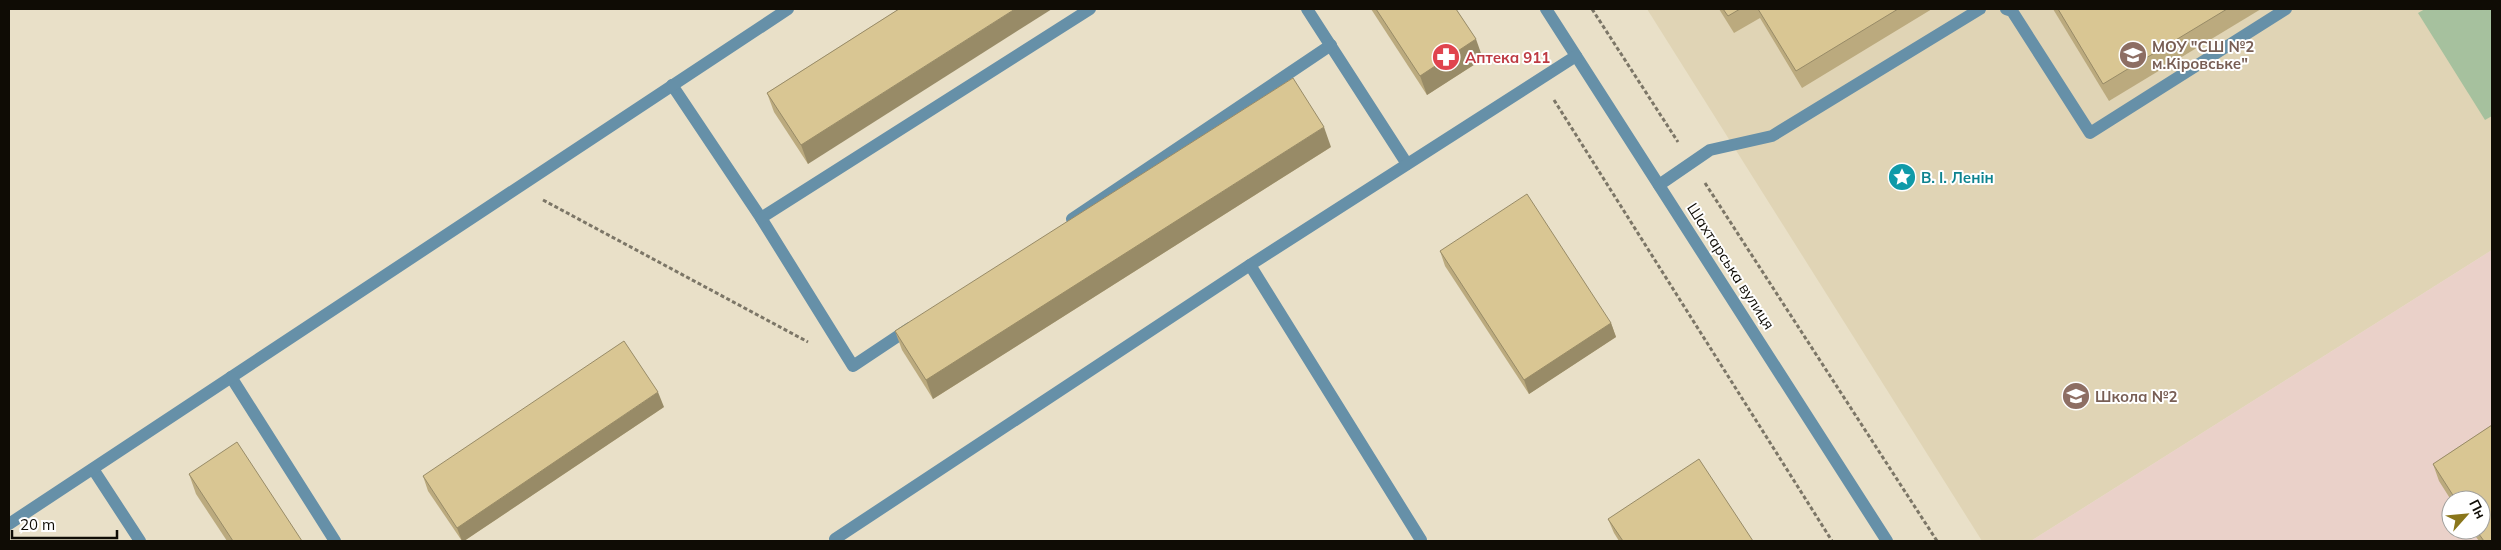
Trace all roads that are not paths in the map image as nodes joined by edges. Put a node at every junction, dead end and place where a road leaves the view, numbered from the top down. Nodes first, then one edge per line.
1 (788, 9) edge
2 (1090, 9) edge
3 (1307, 9) edge
4 (1546, 9) edge
5 (1980, 9) edge
6 (2006, 9) edge
7 (2286, 9) edge
8 (1331, 45) junction
9 (1576, 56) junction
10 (672, 85) junction
11 (1407, 164) junction
12 (1659, 185) junction
13 (761, 218) junction
14 (1059, 228) edge
15 (1250, 265) junction
16 (919, 322) edge
17 (230, 377) junction
18 (92, 468) junction
19 (9, 524) edge
20 (834, 539) dead end
21 (1421, 540) edge
22 (140, 541) edge
23 (335, 541) edge
24 (1887, 541) edge

1 - 10 street
2 - 13 street
3 - 8 street
4 - 9 street, Шахтарська вулиця
5 - 12 street
6 - 7 street
8 - 11 street
8 - 14 street
9 - 11 street
9 - 12 street, Шахтарська вулиця
10 - 13 street
10 - 17 street
11 - 15 street
12 - 24 street, Шахтарська вулиця
13 - 16 street
15 - 20 street
15 - 21 street
17 - 18 street
17 - 23 street
18 - 19 street
18 - 22 street

